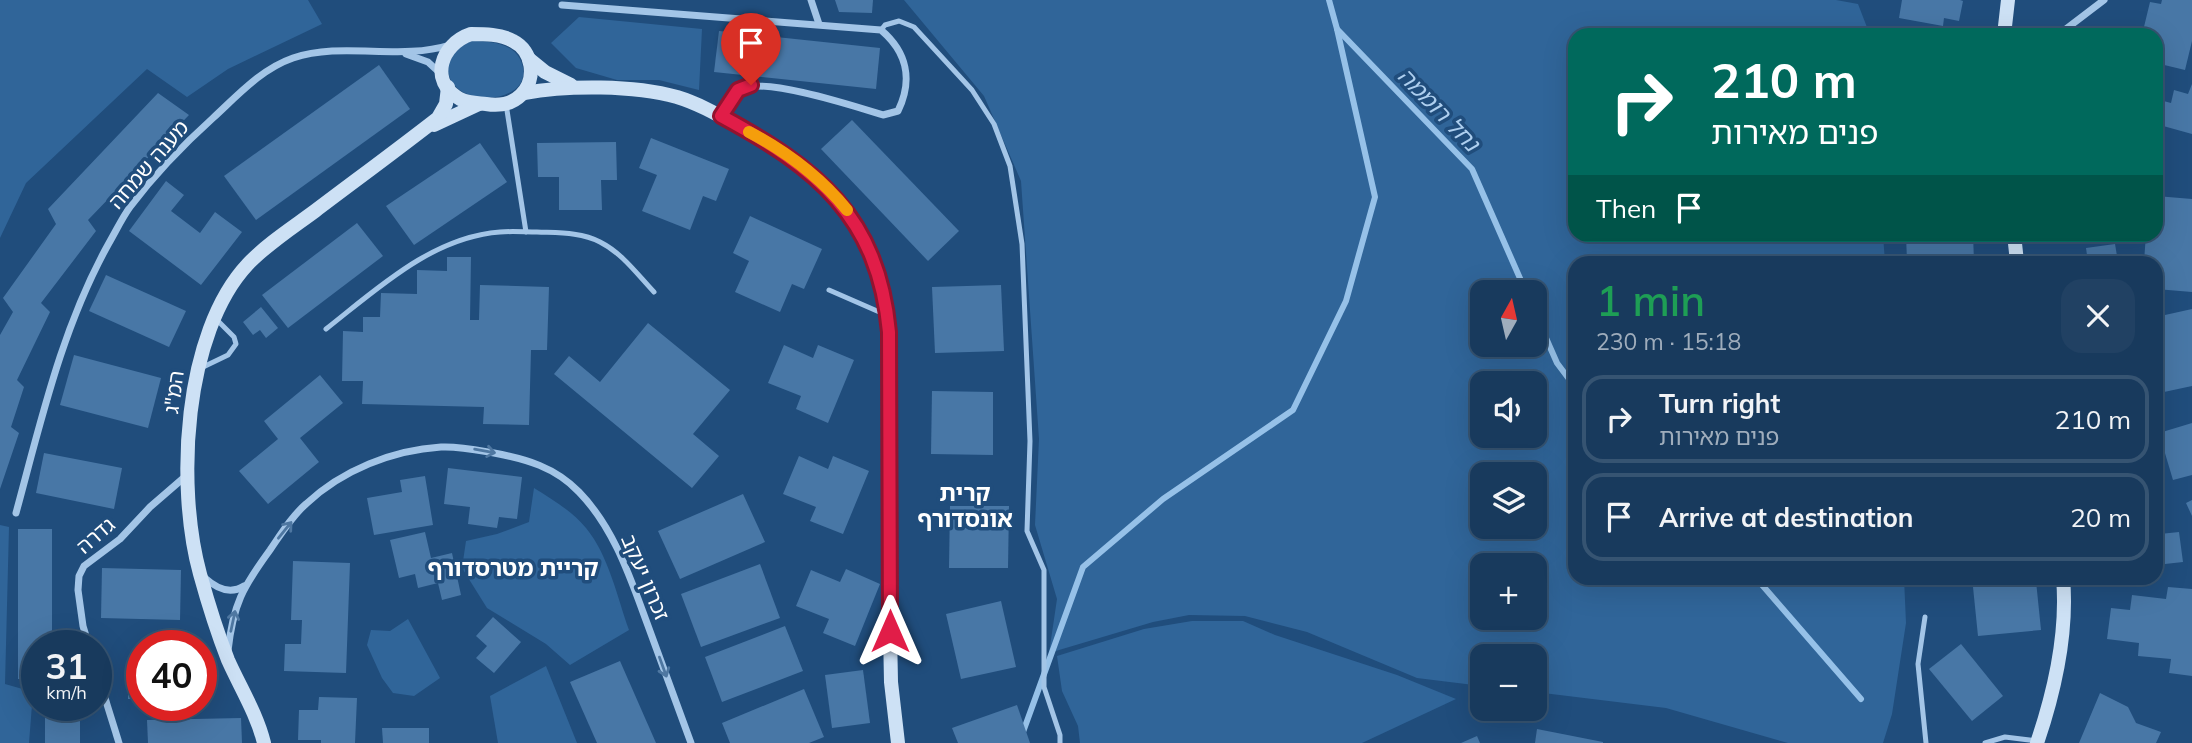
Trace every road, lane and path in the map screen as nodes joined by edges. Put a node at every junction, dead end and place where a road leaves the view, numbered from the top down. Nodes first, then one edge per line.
1 (811, 0) edge
2 (2008, 0) edge
3 (2105, 0) edge
4 (562, 5) dead end
5 (819, 24) junction
6 (2005, 28) edge
7 (2067, 28) edge
8 (881, 30) junction
9 (450, 46) junction
10 (402, 52) junction
11 (529, 59) junction
12 (446, 82) junction
13 (576, 87) junction
14 (524, 93) junction
15 (480, 104) junction
16 (506, 104) junction
17 (721, 116) junction
18 (420, 132) junction
19 (526, 232) junction
20 (829, 290) dead end
21 (654, 292) dead end
22 (887, 315) junction
23 (214, 318) junction
24 (326, 329) dead end
25 (198, 369) junction
26 (188, 474) junction
27 (16, 513) dead end
28 (199, 570) junction
29 (244, 585) junction
30 (2063, 585) edge
31 (1925, 617) dead end
32 (84, 630) edge
33 (228, 659) junction
34 (112, 720) edge
35 (2038, 742) edge
36 (119, 743) edge
37 (264, 743) edge
38 (691, 743) edge
39 (898, 743) edge
40 (1060, 743) edge
41 (1926, 743) edge
42 (1985, 743) edge

1 - 5 street
2 - 6 street
3 - 7 street
4 - 5 street
5 - 8 street
8 - 17 street
8 - 40 lane
9 - 10 street, מענה שמחה
9 - 11 street
9 - 12 street
10 - 12 street, מענה שמחה
10 - 27 street, מענה שמחה
11 - 13 street
11 - 14 street
12 - 15 street
12 - 18 street, המ"ג
13 - 14 street
13 - 17 street
14 - 16 street
15 - 16 street
15 - 18 street, המ"ג
16 - 19 lane
17 - 22 street
18 - 23 street, המ"ג
19 - 21 lane
19 - 24 lane
20 - 22 lane
22 - 39 street
23 - 25 street, המ"ג
23 - 25 lane
25 - 26 street, המ"ג
26 - 28 street, המ"ג
26 - 32 street, גדרה
28 - 29 street
28 - 33 street, המ"ג
33 -> 29 street, זכרון יעקב
29 -> 38 street, זכרון יעקב
30 - 35 street
31 - 41 lane
33 - 37 street, המ"ג
34 - 36 street
35 - 42 lane

